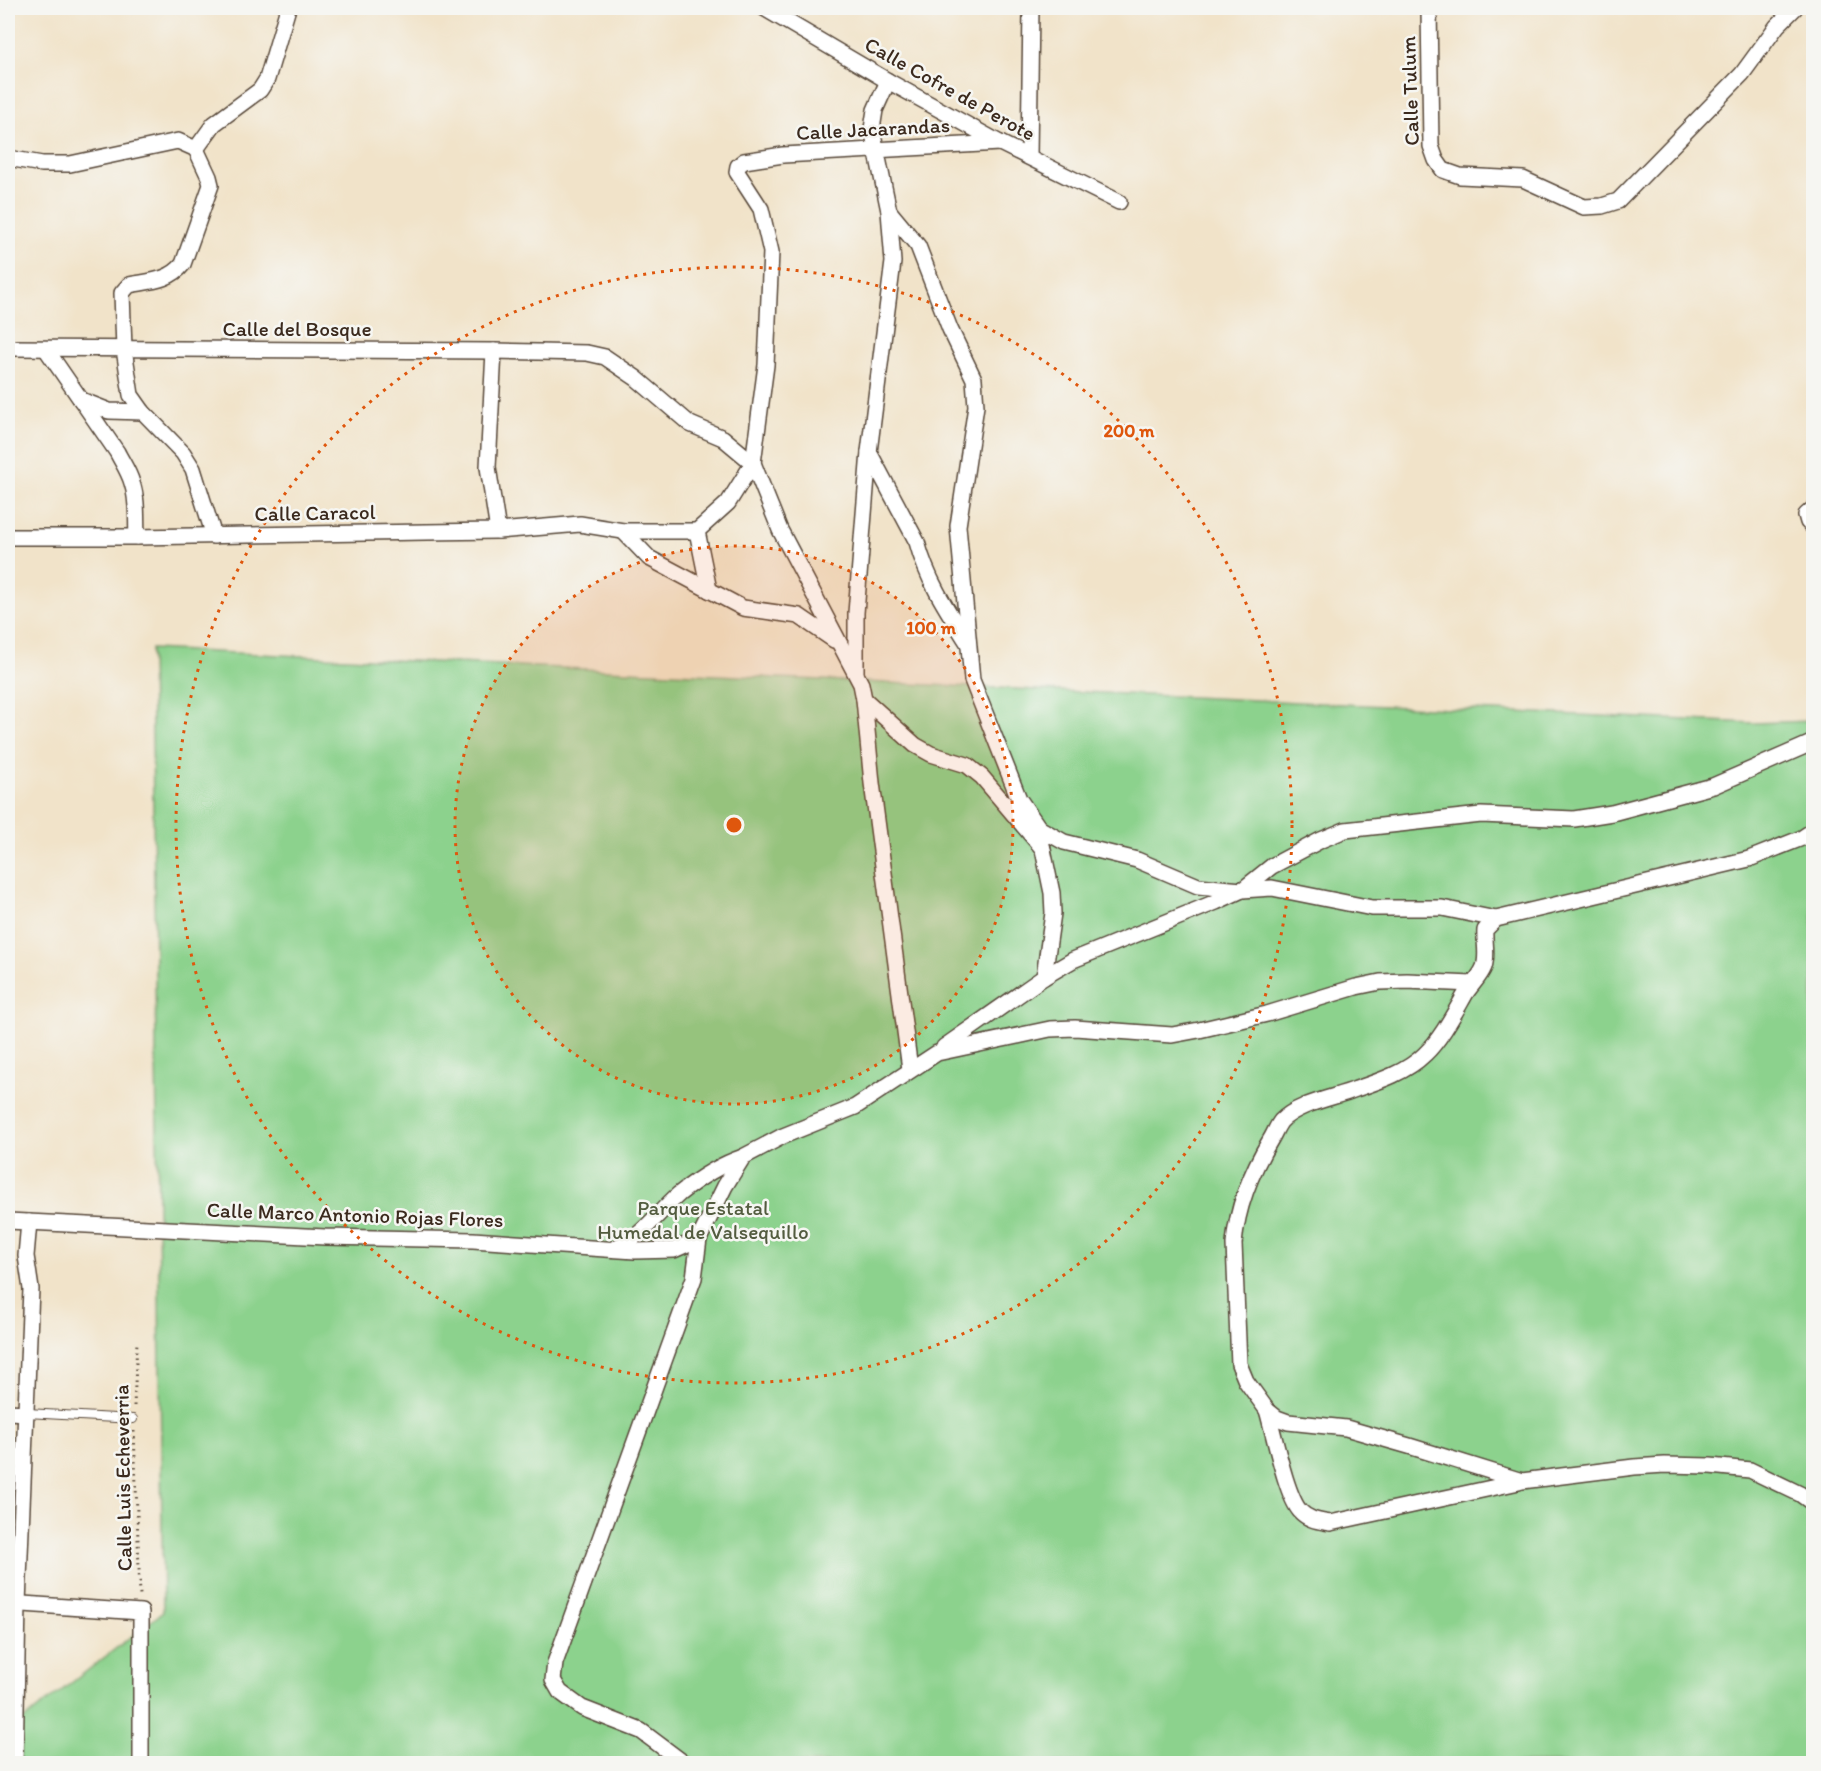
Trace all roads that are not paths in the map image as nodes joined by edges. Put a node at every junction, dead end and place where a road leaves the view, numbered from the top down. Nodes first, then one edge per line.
1 (288, 8) edge
2 (764, 8) edge
3 (1031, 8) edge
4 (1429, 8) edge
5 (1795, 8) edge
6 (888, 81) junction
7 (1000, 143) junction
8 (196, 149) junction
9 (878, 150) junction
10 (1029, 157) junction
11 (8, 158) edge
12 (1119, 202) dead end
13 (889, 211) junction
14 (8, 348) edge
15 (46, 349) junction
16 (124, 349) junction
17 (494, 351) junction
18 (81, 400) junction
19 (143, 412) junction
20 (869, 452) junction
21 (753, 463) junction
22 (1814, 508) edge
23 (1814, 528) edge
24 (498, 531) junction
25 (623, 531) junction
26 (696, 531) junction
27 (214, 536) junction
28 (8, 537) edge
29 (137, 537) junction
30 (709, 590) junction
31 (838, 643) junction
32 (969, 645) junction
33 (856, 673) junction
34 (864, 699) junction
35 (1814, 742) edge
36 (1039, 828) junction
37 (1814, 830) edge
38 (1043, 849) junction
39 (1242, 890) junction
40 (1496, 919) junction
41 (1044, 977) junction
42 (1472, 984) junction
43 (937, 1053) junction
44 (910, 1070) junction
45 (743, 1157) junction
46 (8, 1221) edge
47 (29, 1222) junction
48 (699, 1239) junction
49 (613, 1249) junction
50 (1267, 1410) junction
51 (8, 1412) edge
52 (27, 1413) junction
53 (133, 1419) road end
54 (1522, 1481) junction
55 (1814, 1504) edge
56 (13, 1603) edge
57 (15, 1764) edge
58 (141, 1764) edge
59 (685, 1764) edge

1 - 8 street
2 - 6 street, Calle Cofre de Perote
3 - 10 street
4 - 5 street, Calle Tulum
6 - 7 street, Calle Cofre de Perote
6 - 9 street
7 - 9 street, Calle Jacarandas
7 - 10 street, Calle Cofre de Perote
8 - 11 street
8 - 16 street
9 - 13 street
9 - 21 street, Calle Jacarandas
10 - 12 street, Calle Cofre de Perote
13 - 20 street
13 - 32 street
14 - 15 street, Calle del Bosque
15 - 16 street, Calle del Bosque
15 - 18 street
16 - 17 street, Calle del Bosque
16 - 19 street
17 - 21 street, Calle del Bosque
17 - 24 street
18 - 19 street
18 - 29 street
19 - 27 street
20 - 32 street
20 - 33 street
21 - 26 street
21 - 31 street
22 - 23 street
24 - 25 street, Calle Caracol
24 - 27 street, Calle Caracol
25 - 26 street, Calle Caracol
25 - 30 street
26 - 30 street
27 - 29 street, Calle Caracol
28 - 29 street, Calle Caracol
30 - 31 street
31 - 33 street
32 - 36 street
33 - 34 street
34 - 38 street
34 - 44 street
35 - 39 street
36 - 38 street
36 - 39 street
37 - 40 street
38 - 41 street
39 - 40 street
39 - 41 street
40 - 42 street
41 - 43 street
42 - 43 street
42 - 50 street
43 - 44 street
44 - 45 street
45 - 48 street
45 - 49 street
46 - 47 street, Calle Marco Antonio Rojas Flores
47 - 49 street, Calle Marco Antonio Rojas Flores
47 - 52 street
48 - 49 street, Calle Marco Antonio Rojas Flores
48 - 59 street
50 - 54 street
50 - 54 street
51 - 52 street
52 - 53 lane
52 - 56 street
54 - 55 street
56 - 57 street
56 - 58 street

